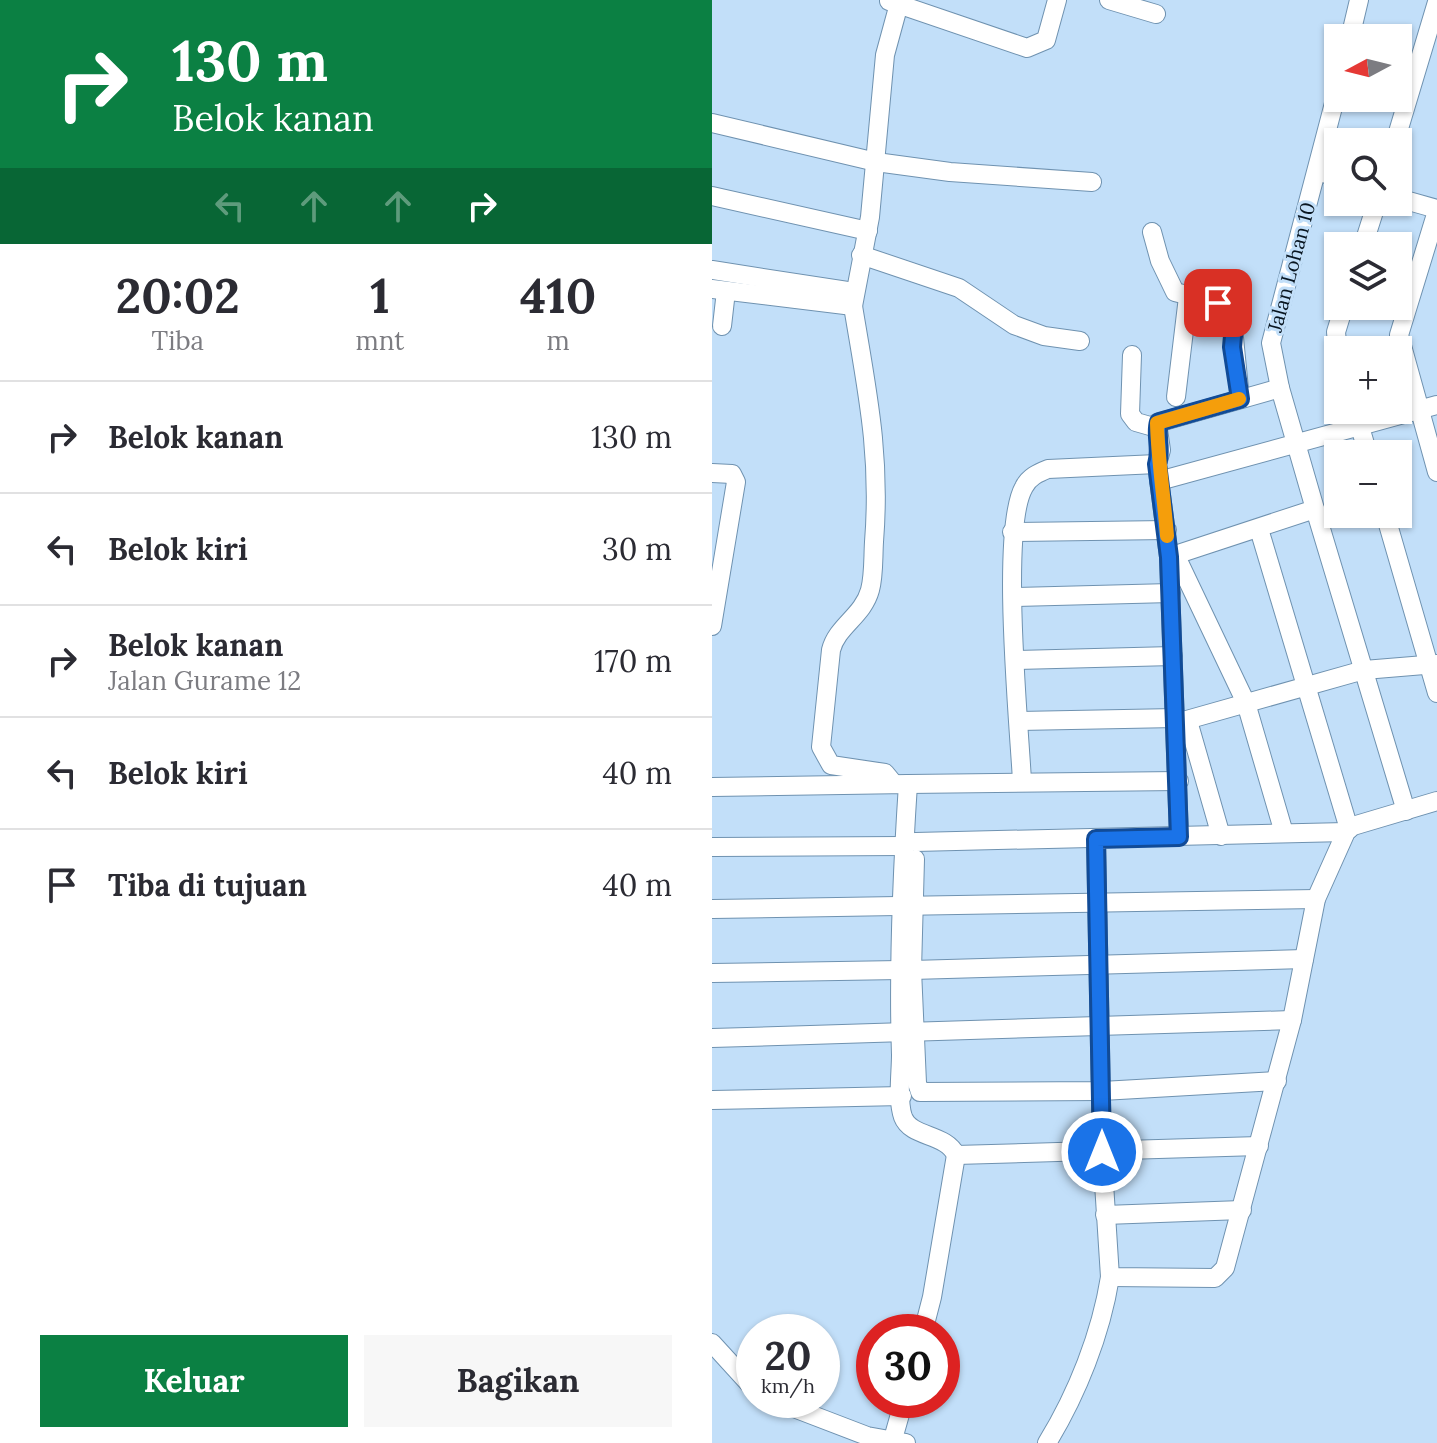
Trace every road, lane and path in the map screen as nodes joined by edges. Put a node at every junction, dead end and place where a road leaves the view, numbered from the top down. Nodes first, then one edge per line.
1 (1057, 0) edge
2 (1109, 0) edge
3 (1359, 0) edge
4 (895, 2) edge
5 (1437, 2) edge
6 (1156, 14) dead end
7 (1353, 24) edge
8 (1332, 112) edge
9 (712, 123) edge
10 (1399, 128) edge
11 (876, 162) junction
12 (1318, 171) junction
13 (1324, 173) edge
14 (1092, 182) dead end
15 (712, 196) edge
16 (1412, 202) edge
17 (1437, 210) edge
18 (868, 231) junction
19 (1152, 232) dead end
20 (861, 255) junction
21 (712, 270) edge
22 (719, 290) edge
23 (1188, 297) junction
24 (854, 299) junction
25 (722, 326) dead end
26 (1080, 341) dead end
27 (1132, 355) dead end
28 (1280, 388) junction
29 (1176, 397) dead end
30 (1240, 399) junction
31 (1437, 405) edge
32 (1418, 410) junction
33 (1412, 411) edge
34 (1347, 424) edge
35 (1157, 425) junction
36 (1297, 446) junction
37 (1437, 472) edge
38 (712, 473) edge
39 (1158, 473) junction
40 (1315, 509) junction
41 (1389, 528) edge
42 (1259, 529) junction
43 (1167, 530) junction
44 (1012, 532) junction
45 (721, 534) edge
46 (1172, 556) junction
47 (1171, 593) junction
48 (715, 597) edge
49 (1015, 597) junction
50 (712, 626) edge
51 (1173, 656) junction
52 (1017, 660) junction
53 (1433, 664) edge
54 (1364, 670) junction
55 (1306, 686) junction
56 (1437, 693) edge
57 (1246, 703) junction
58 (1180, 720) junction
59 (1019, 721) junction
60 (1022, 781) junction
61 (1179, 781) junction
62 (906, 784) junction
63 (712, 787) edge
64 (1437, 801) edge
65 (1406, 811) junction
66 (1348, 830) junction
67 (1284, 833) junction
68 (1221, 836) junction
69 (1179, 837) junction
70 (1096, 839) junction
71 (909, 844) junction
72 (712, 847) edge
73 (1316, 899) junction
74 (1096, 902) junction
75 (908, 908) junction
76 (712, 909) edge
77 (1304, 959) junction
78 (1099, 966) junction
79 (906, 970) junction
80 (712, 973) edge
81 (1292, 1020) junction
82 (1100, 1027) junction
83 (907, 1031) junction
84 (712, 1038) edge
85 (1277, 1081) junction
86 (1102, 1091) junction
87 (902, 1096) junction
88 (712, 1100) edge
89 (1259, 1146) junction
90 (1102, 1152) junction
91 (956, 1155) junction
92 (1242, 1210) junction
93 (1105, 1215) junction
94 (1110, 1277) junction
95 (928, 1314) edge
96 (712, 1343) edge
97 (736, 1369) edge
98 (816, 1418) edge
99 (902, 1418) edge
100 (866, 1439) edge
101 (900, 1441) edge
102 (1047, 1443) edge

1 - 4 street
2 - 6 street
3 - 7 street
4 - 11 street
5 - 10 street
8 - 12 street, Jalan Lohan 10
9 - 11 street
11 - 14 street
11 - 18 street
12 - 13 street
12 - 28 street, Jalan Lohan 10
15 - 18 street
16 - 17 street
17 - 32 street
18 - 20 street
19 - 23 street
20 - 24 street
20 - 26 street
21 - 24 street
22 - 24 street
22 - 25 street
23 - 29 street
23 - 30 street
24 - 62 street
27 - 35 street
28 - 30 street
28 - 36 street, Jalan Lohan 10
30 - 35 street
31 - 32 street
32 - 33 street
32 - 37 street
34 - 36 street
35 - 39 street
36 - 39 street
36 - 40 street, Jalan Lohan 10
38 - 45 street
39 - 43 street
39 - 44 street
40 - 42 street
40 - 54 street, Jalan Lohan 10
41 - 53 street
42 - 46 street
42 - 55 street
43 - 44 street
43 - 46 street
44 - 49 street
45 - 48 street
46 - 47 street
46 - 57 street
47 - 49 street
47 - 51 street
48 - 50 street
49 - 52 street
51 - 52 street
51 - 58 street
52 - 59 street
53 - 54 street
53 - 56 street
54 - 55 street
54 - 65 street, Jalan Lohan 10
55 - 57 street
55 - 66 street
57 - 58 street
57 - 67 street
58 - 59 street
58 - 61 street
58 - 68 street
59 - 60 street
60 - 61 street
60 - 62 street
61 - 69 street
62 - 63 street
62 - 71 street
64 - 65 street
65 - 66 street
66 - 67 street
66 - 73 street
67 - 68 street
68 - 69 street
69 - 70 street
70 - 71 street
70 - 74 street
71 - 72 street
71 - 75 street
73 - 74 street
73 - 77 street
74 - 75 street
74 - 78 street
75 - 76 street
75 - 79 street
77 - 78 street
77 - 81 street
78 - 79 street
78 - 82 street
79 - 80 street
79 - 83 street
81 - 82 street
81 - 85 street
82 - 83 street
82 - 86 street
83 - 84 street
83 - 86 street
83 - 87 street
85 - 86 street
85 - 89 street
86 - 90 street
87 - 88 street
87 - 91 street
89 - 90 street
89 - 92 street
90 - 91 street
90 - 93 street
91 - 95 street
92 - 93 street
92 - 94 street
93 - 94 street
94 - 102 street
96 - 97 street
98 - 100 street
99 - 101 street
100 - 101 street

